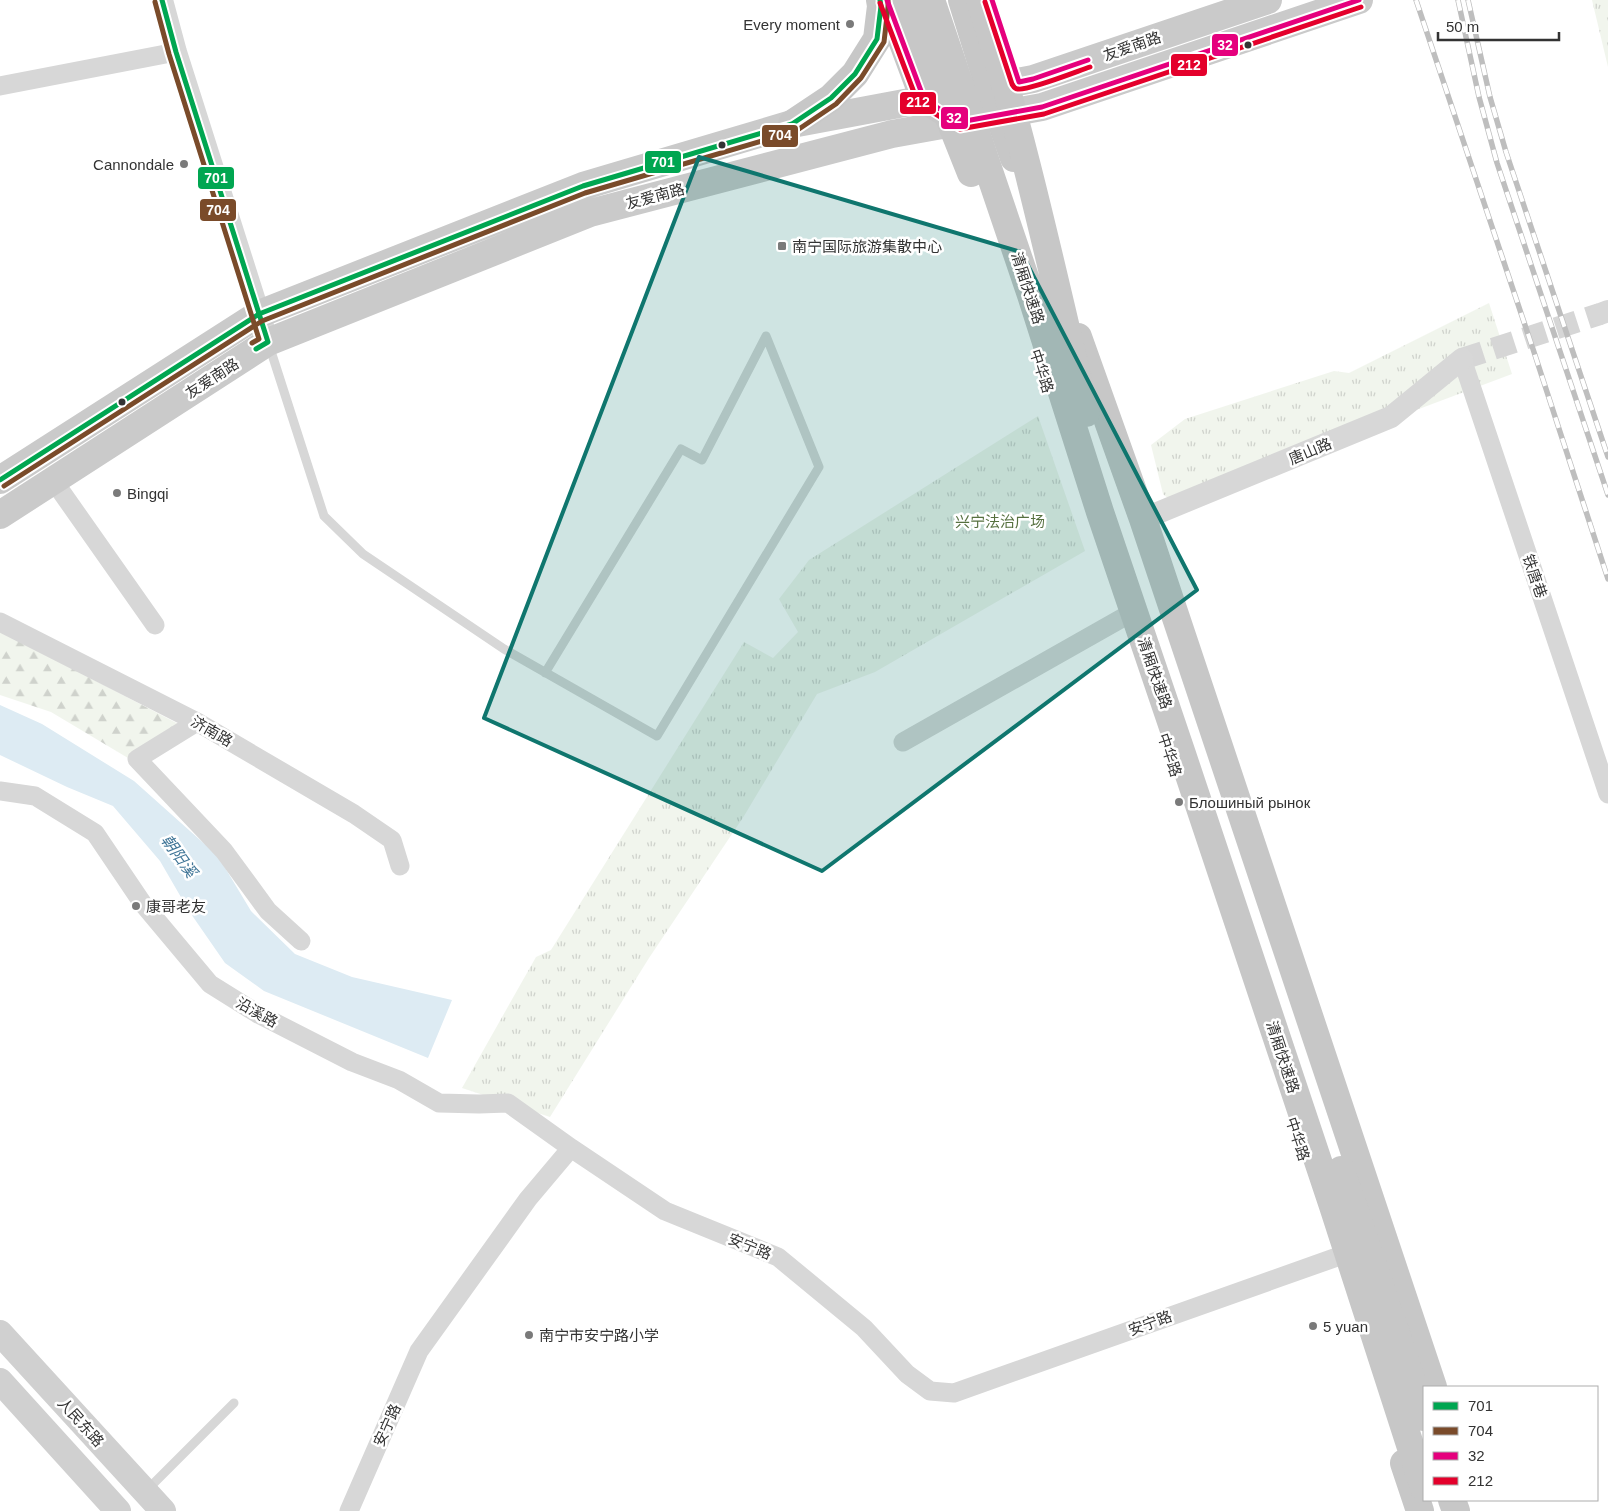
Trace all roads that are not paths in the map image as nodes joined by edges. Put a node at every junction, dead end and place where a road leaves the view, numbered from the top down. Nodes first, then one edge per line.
1 (162, 0) edge
2 (880, 0) edge
3 (887, 0) edge
4 (902, 0) edge
5 (918, 0) edge
6 (931, 0) edge
7 (949, 0) edge
8 (962, 0) edge
9 (980, 0) edge
10 (992, 0) edge
11 (1268, 0) edge
12 (1359, 0) edge
13 (176, 52) junction
14 (1019, 82) junction
15 (0, 86) edge
16 (989, 87) junction
17 (937, 97) junction
18 (998, 114) junction
19 (960, 122) junction
20 (792, 124) junction
21 (259, 314) junction
22 (268, 342) junction
23 (1462, 358) joint
24 (1076, 409) junction
25 (0, 480) edge
26 (53, 480) junction
27 (0, 514) edge
28 (1143, 520) junction
29 (1124, 617) junction
30 (0, 622) edge
31 (155, 625) dead end
32 (545, 673) junction
33 (197, 722) junction
34 (903, 742) dead end
35 (0, 790) edge
36 (1608, 794) edge
37 (400, 866) dead end
38 (302, 941) dead end
39 (571, 1148) junction
40 (1337, 1257) junction
41 (0, 1333) edge
42 (0, 1381) edge
43 (1433, 1386) edge
44 (234, 1403) dead end
45 (1423, 1414) edge
46 (91, 1481) junction
47 (1423, 1485) edge
48 (145, 1492) junction
49 (90, 1511) edge
50 (118, 1511) edge
51 (163, 1511) edge
52 (349, 1511) edge
53 (1420, 1511) edge

1 - 13 street
2 - 20 highway
3 - 17 highway
4 - 24 highway, bridge
5 - 17 highway, 中华路
6 - 24 highway, 清厢快速路, bridge
7 - 24 highway, 清厢快速路, bridge
8 - 16 highway
9 - 24 highway, bridge
10 - 14 highway
11 - 14 main road, 友爱南路
12 - 18 main road, 友爱南路
13 - 15 street
13 - 21 street
14 - 16 main road, 友爱南路
16 - 17 main road, 友爱南路
16 - 18 highway
17 - 19 highway, 中华路
17 - 20 main road, 友爱南路
18 - 19 main road, 友爱南路
18 - 28 highway
19 - 22 main road, 友爱南路
19 - 29 highway, 中华路
20 - 21 main road, 友爱南路
21 - 22 street
21 - 25 main road, 友爱南路
22 - 26 main road, 友爱南路
22 - 32 lane
23 - 28 street, 唐山路
23 - 36 street, 铁唐巷
24 - 45 highway, 清厢快速路, bridge
24 - 47 highway, 清厢快速路, bridge
26 - 27 main road, 友爱南路
26 - 31 street
28 - 43 highway
29 - 34 street
29 - 40 highway, 中华路
30 - 33 street, 济南路
32 - 32 lane
33 - 37 street, 济南路
33 - 38 street
35 - 39 street, 沿溪路
39 - 40 street, 安宁路
39 - 52 street, 安宁路
40 - 53 highway, 中华路
41 - 48 main road, 人民东路
42 - 46 main road
44 - 48 lane
46 - 49 main road
46 - 50 main road
48 - 51 main road, 人民东路

